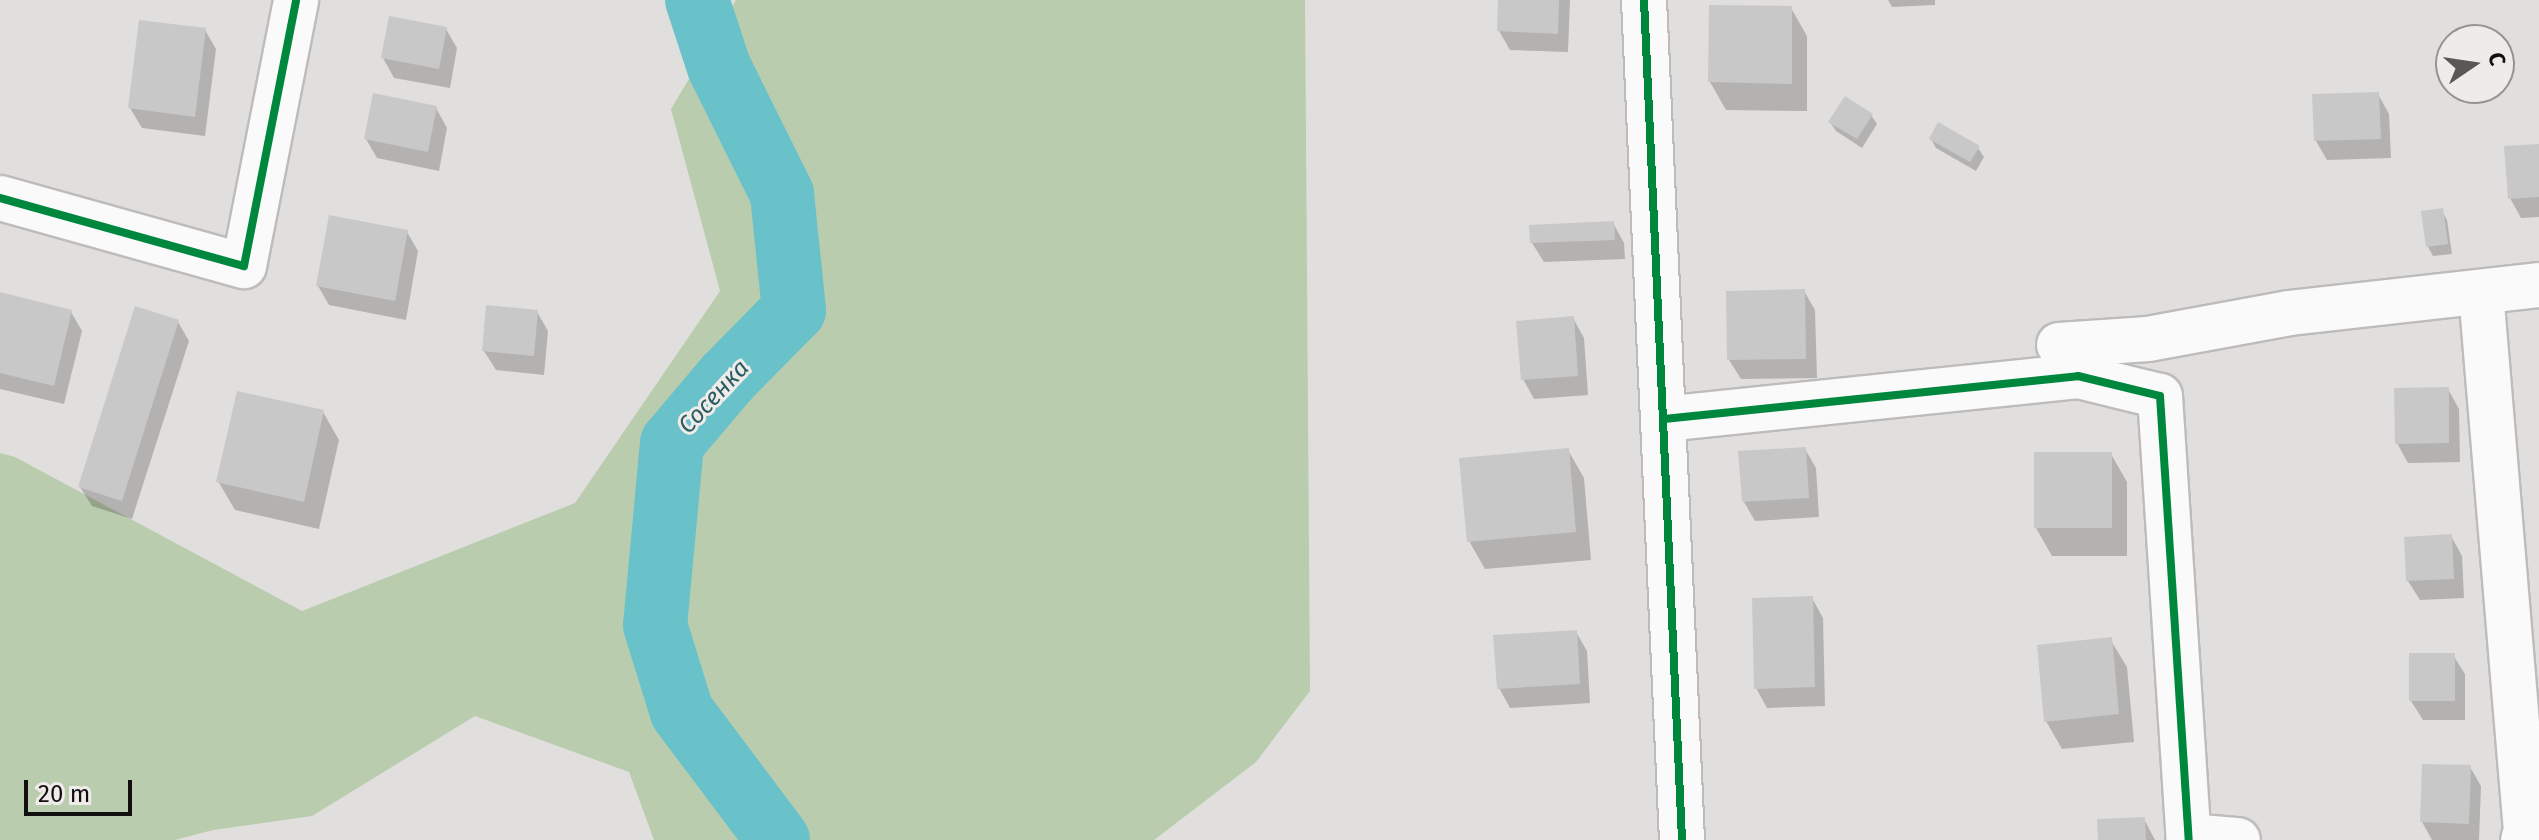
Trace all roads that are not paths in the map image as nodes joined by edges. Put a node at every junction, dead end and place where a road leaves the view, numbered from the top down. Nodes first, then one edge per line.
1 (296, 0) edge
2 (1644, 0) edge
3 (0, 198) edge
4 (2539, 285) edge
5 (2481, 292) junction
6 (2059, 345) dead end
7 (1664, 419) junction
8 (2189, 838) edge
9 (1682, 840) edge
10 (2238, 840) edge
11 (2523, 840) edge

1 - 3 street
2 - 7 street
4 - 5 street
5 - 6 street
5 - 11 street
7 - 8 street
7 - 9 street
8 - 10 street

